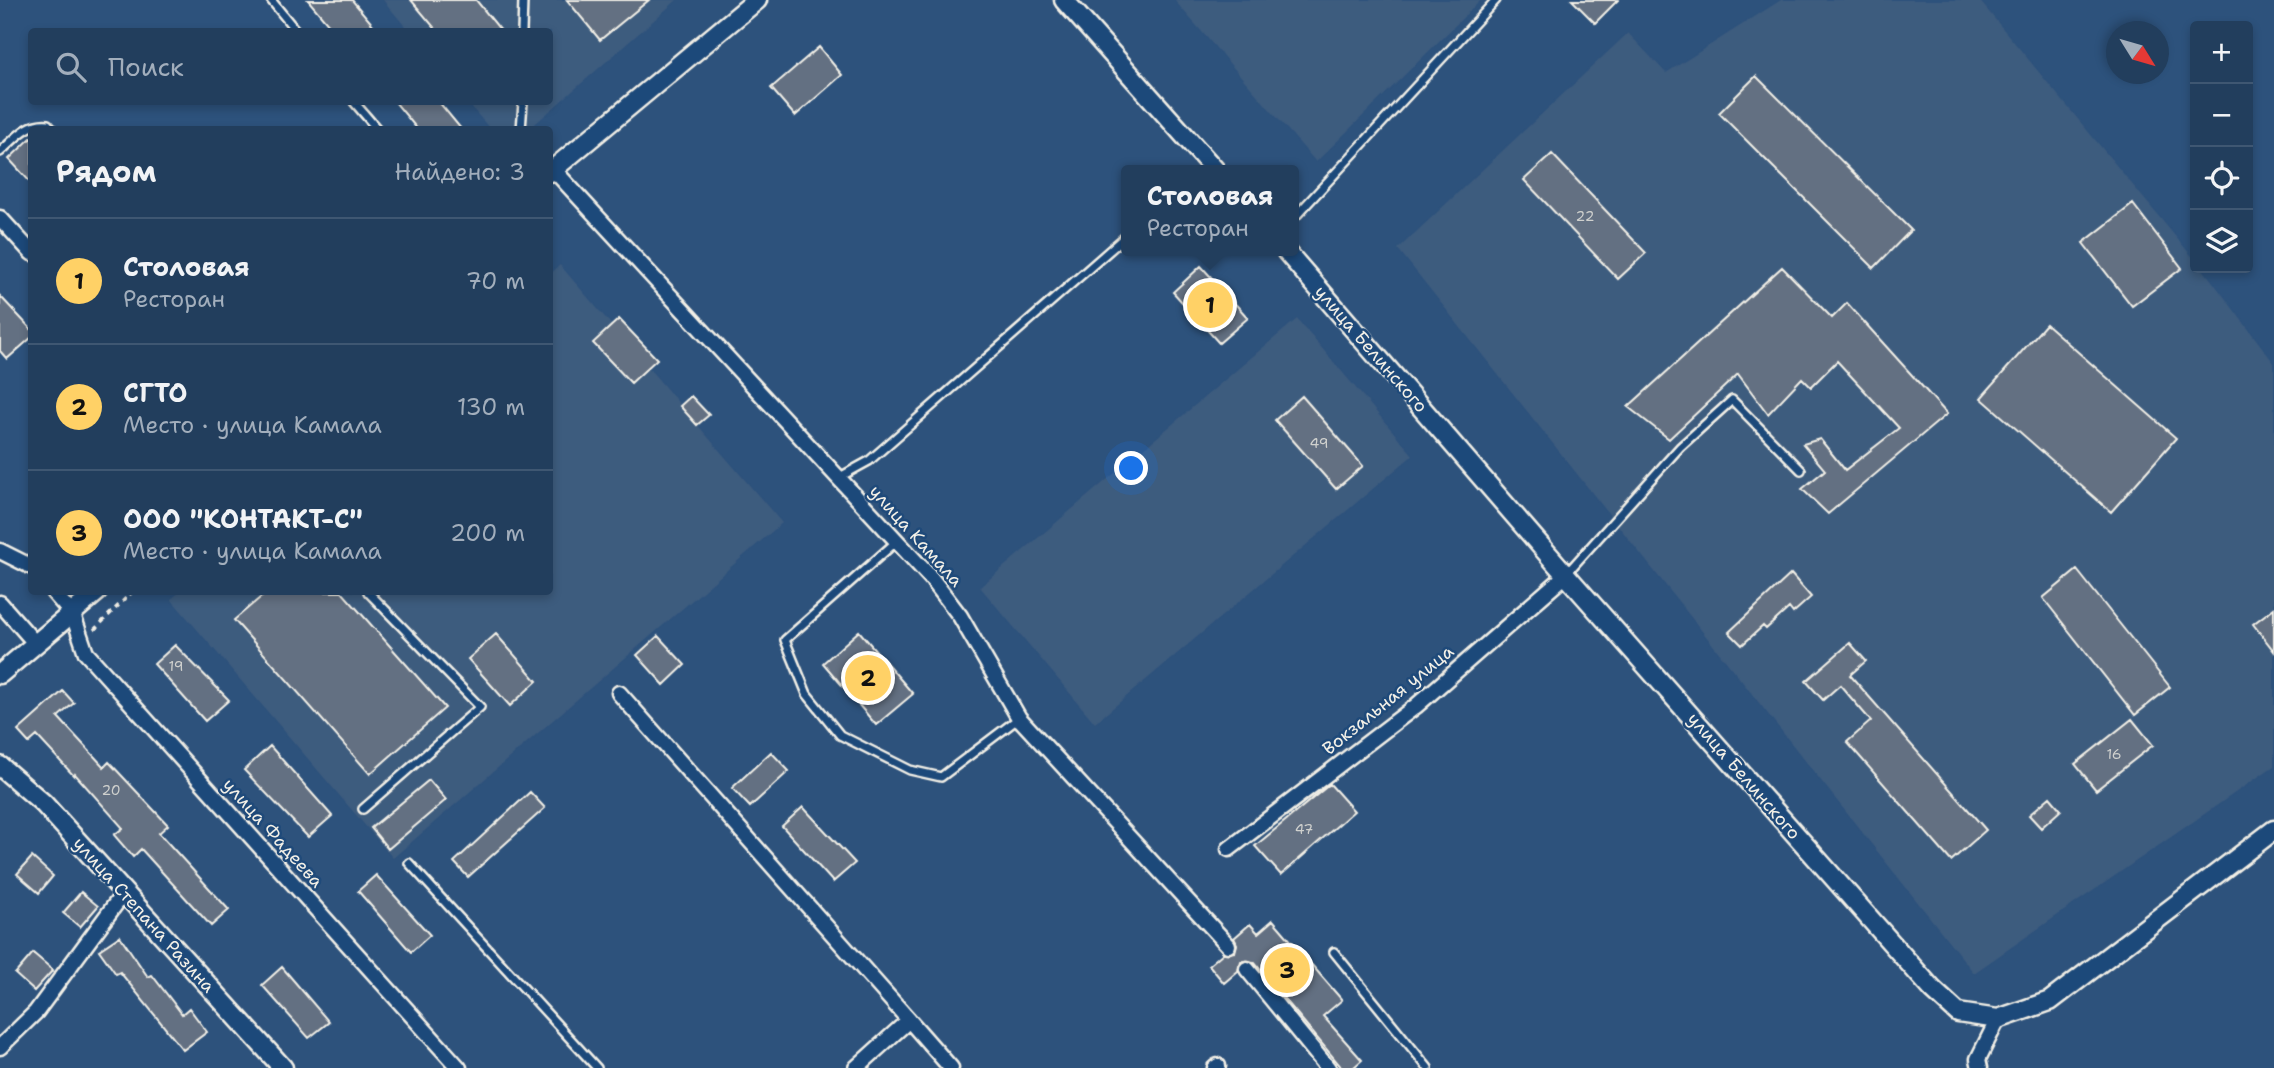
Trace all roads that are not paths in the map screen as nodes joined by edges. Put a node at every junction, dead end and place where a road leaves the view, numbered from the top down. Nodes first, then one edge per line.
1 (271, 0) edge
2 (523, 0) edge
3 (757, 0) edge
4 (1064, 0) edge
5 (1496, 0) edge
6 (294, 28) edge
7 (522, 28) edge
8 (356, 105) edge
9 (523, 105) edge
10 (31, 126) edge
11 (50, 126) edge
12 (374, 126) edge
13 (521, 126) edge
14 (28, 128) edge
15 (0, 152) edge
16 (1206, 165) edge
17 (553, 167) edge
18 (553, 171) edge
19 (1299, 213) edge
20 (0, 218) edge
21 (1121, 240) edge
22 (28, 249) edge
23 (1290, 256) edge
24 (1801, 470) dead end
25 (838, 478) junction
26 (897, 541) junction
27 (0, 551) edge
28 (28, 565) edge
29 (1566, 575) junction
30 (56, 595) edge
31 (94, 595) edge
32 (371, 595) edge
33 (0, 603) edge
34 (73, 615) junction
35 (34, 643) junction
36 (0, 674) edge
37 (619, 693) dead end
38 (1019, 718) junction
39 (0, 766) edge
40 (363, 809) dead end
41 (2274, 830) edge
42 (1228, 849) dead end
43 (409, 863) dead end
44 (123, 894) junction
45 (1228, 945) dead end
46 (1334, 952) dead end
47 (1247, 969) dead end
48 (1998, 1019) junction
49 (909, 1020) junction
50 (0, 1047) edge
51 (283, 1068) edge
52 (459, 1068) edge
53 (597, 1068) edge
54 (856, 1068) edge
55 (951, 1068) edge
56 (1328, 1068) edge
57 (1428, 1068) edge
58 (1980, 1068) edge

1 - 6 lane
2 - 7 lane
3 - 17 street
4 - 16 street
5 - 19 lane
8 - 12 lane
9 - 13 lane
10 - 11 lane
14 - 15 lane
18 - 25 street, улица Камала
20 - 22 street
21 - 25 lane
23 - 29 street, улица Белинского
24 - 29 lane
25 - 26 street, улица Камала
26 - 38 street, улица Камала
26 - 38 lane
27 - 28 street
29 - 42 street, Вокзальная улица
29 - 48 street, улица Белинского
30 - 34 street
31 - 34 street
32 - 40 lane
33 - 35 street
34 - 35 street
34 - 52 street, улица Фадеева
35 - 36 street
37 - 49 street
38 - 45 street, улица Камала
39 - 44 street, улица Степана Разина
41 - 48 street, улица Белинского
43 - 53 lane
44 - 50 street
44 - 51 street, улица Степана Разина
46 - 57 lane
47 - 56 street
48 - 58 street
49 - 54 street
49 - 55 street

